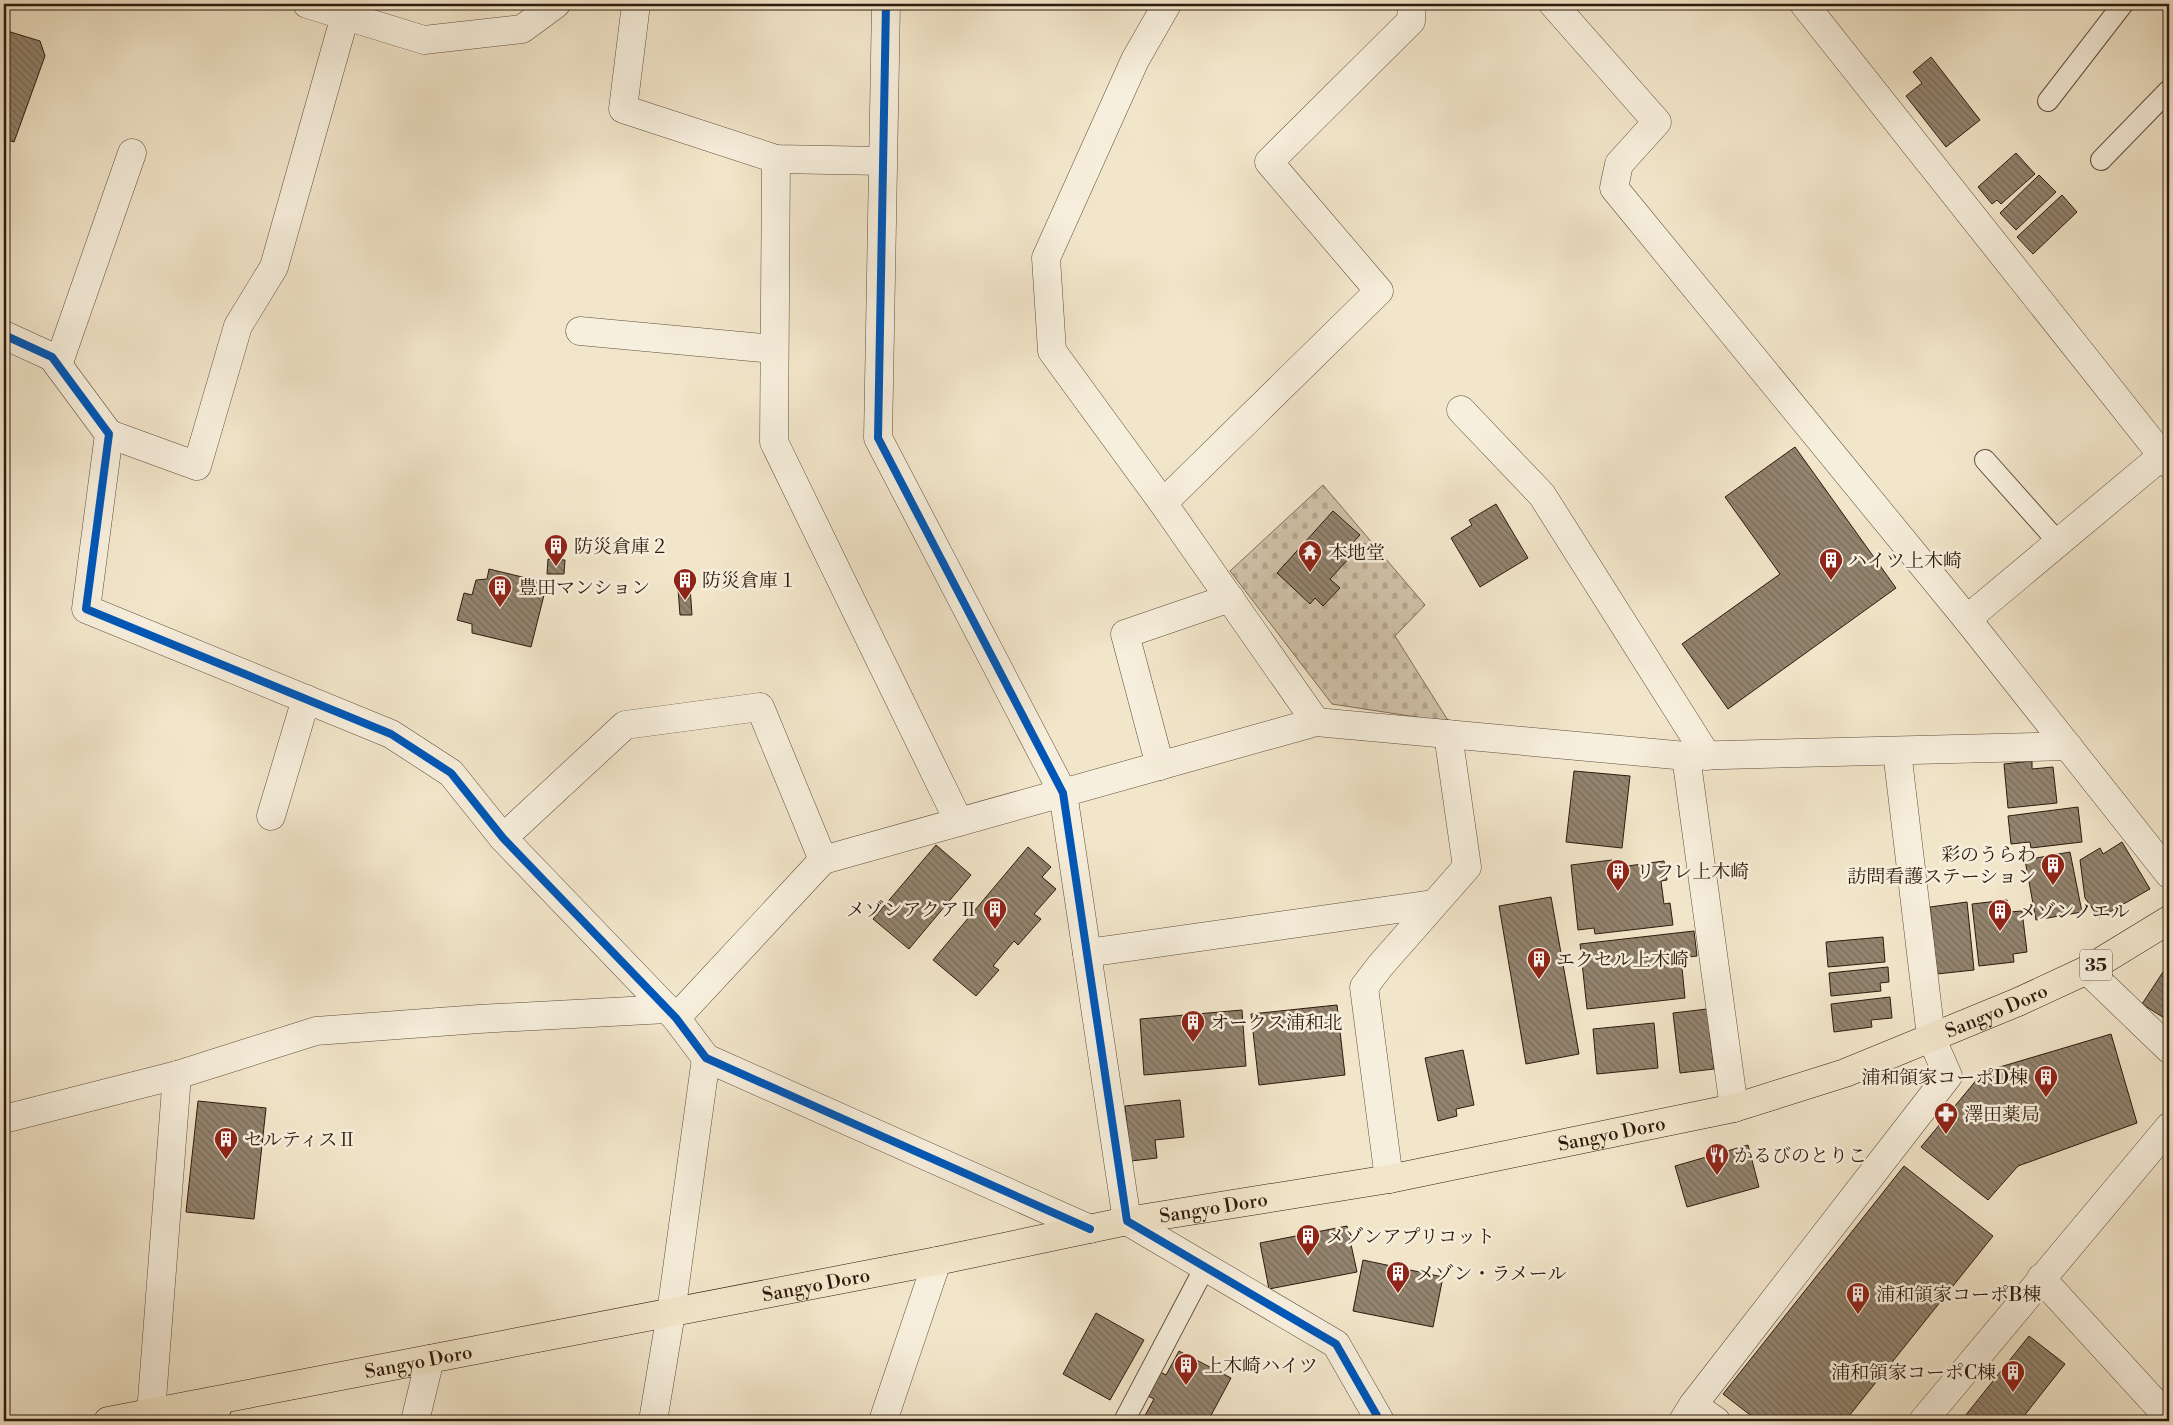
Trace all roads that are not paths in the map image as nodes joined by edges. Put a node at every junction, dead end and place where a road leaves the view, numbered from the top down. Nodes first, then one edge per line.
1 (307, 4) edge
2 (556, 4) edge
3 (636, 4) edge
4 (886, 4) edge
5 (1167, 4) edge
6 (1412, 4) edge
7 (1553, 4) edge
8 (1804, 4) edge
9 (2124, 4) edge
10 (346, 16) junction
11 (2169, 90) edge
12 (2048, 101) dead end
13 (132, 153) dead end
14 (776, 159) junction
15 (2101, 160) dead end
16 (882, 161) junction
17 (580, 331) dead end
18 (4, 335) edge
19 (773, 349) junction
20 (58, 365) junction
21 (1461, 410) dead end
22 (109, 434) junction
23 (1984, 460) dead end
24 (2166, 460) edge
25 (1163, 503) junction
26 (2058, 542) junction
27 (1230, 598) junction
28 (1967, 618) junction
29 (306, 699) junction
30 (1316, 722) junction
31 (1448, 734) junction
32 (2068, 746) junction
33 (1897, 751) junction
34 (1696, 756) junction
35 (1160, 766) junction
36 (1062, 793) junction
37 (271, 816) dead end
38 (959, 822) junction
39 (503, 838) junction
40 (823, 860) junction
41 (2169, 874) edge
42 (1433, 904) junction
43 (2169, 920) edge
44 (1087, 953) junction
45 (2087, 970) junction
46 (672, 1013) junction
47 (1931, 1037) junction
48 (2169, 1049) edge
49 (706, 1058) junction
50 (177, 1075) junction
51 (1734, 1108) junction
52 (4, 1119) edge
53 (2169, 1127) edge
54 (1389, 1179) junction
55 (1128, 1221) junction
56 (1090, 1229) junction
57 (937, 1261) junction
58 (1205, 1267) junction
59 (2041, 1278) junction
60 (671, 1313) junction
61 (430, 1359) junction
62 (220, 1410) edge
63 (1688, 1413) edge
64 (141, 1416) edge
65 (2169, 1418) edge
66 (108, 1421) edge
67 (415, 1421) edge
68 (653, 1421) edge
69 (883, 1421) edge
70 (1124, 1421) edge
71 (1380, 1421) edge
72 (1716, 1421) edge
73 (1923, 1421) edge

1 - 10 street
2 - 10 street
3 - 14 street
4 - 16 street
5 - 25 street
6 - 25 street
7 - 28 street
8 - 24 street
9 - 12 lane
10 - 22 street
11 - 15 lane
13 - 20 street
14 - 16 street
14 - 19 street
16 - 36 street
17 - 19 street
18 - 20 street
19 - 38 street
20 - 22 street
21 - 34 street
22 - 29 street
23 - 26 lane
24 - 26 street
25 - 27 street
26 - 28 street
27 - 30 street
27 - 35 street
28 - 32 street
29 - 37 street
29 - 39 street
30 - 31 street
30 - 35 street
31 - 34 street
31 - 42 street
32 - 33 street
32 - 41 street
33 - 34 street
33 - 47 street
34 - 51 street
35 - 36 street
36 - 38 street
36 - 44 street
38 - 40 street
39 - 40 street
39 - 46 street
40 - 46 street
42 - 44 street
42 - 54 street
43 - 45 main road, Sangyo Doro / 35
44 - 55 street
45 - 47 main road, Sangyo Doro / 35
45 - 48 street
46 - 49 street
46 - 50 street
47 - 51 main road, Sangyo Doro / 35
47 - 63 street
49 - 56 street
49 - 60 street
50 - 52 street
50 - 64 street
51 - 54 main road, Sangyo Doro / 35
53 - 59 street
54 - 55 main road, Sangyo Doro / 35
55 - 56 main road, Sangyo Doro / 35
55 - 58 street
56 - 57 main road, Sangyo Doro / 35
57 - 60 main road, Sangyo Doro / 35
57 - 69 street
58 - 70 lane
58 - 71 street
59 - 65 street
59 - 73 street
60 - 61 main road, Sangyo Doro / 35
60 - 68 street
61 - 62 main road, Sangyo Doro / 35
61 - 67 street
62 - 64 main road, Sangyo Doro / 35
63 - 72 street
64 - 66 main road, Sangyo Doro / 35

